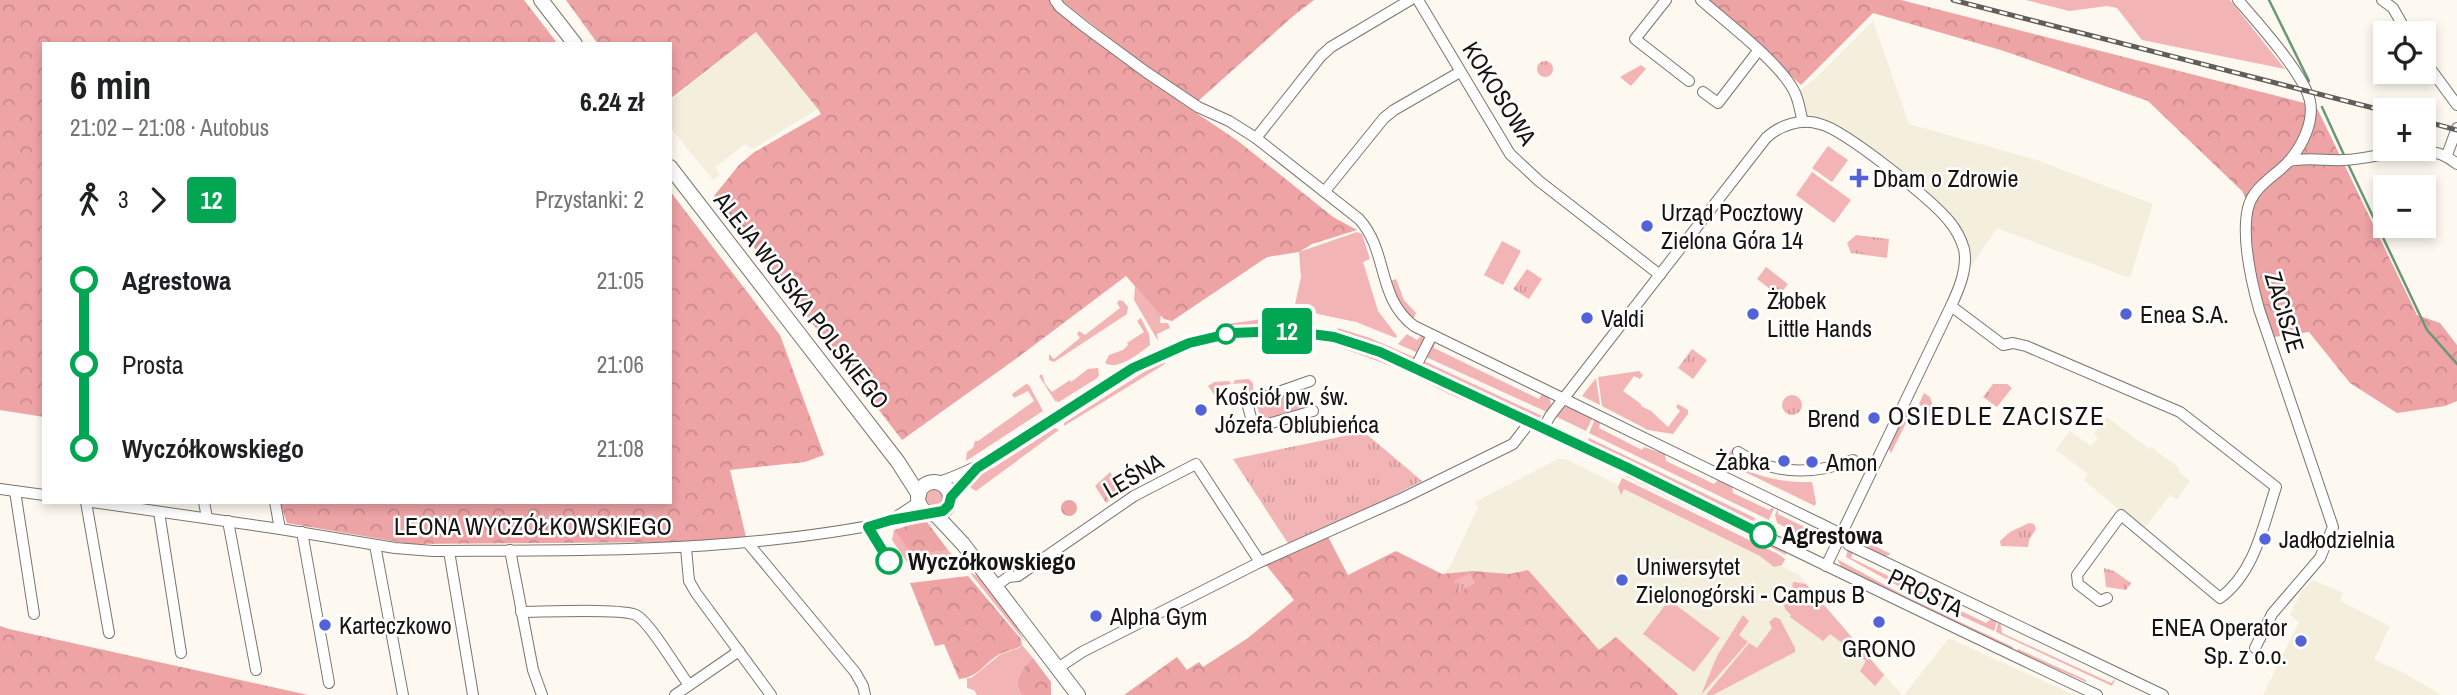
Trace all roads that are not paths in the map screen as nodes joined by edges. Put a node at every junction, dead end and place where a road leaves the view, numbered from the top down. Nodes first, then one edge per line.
1 (541, 0) edge
2 (1055, 0) edge
3 (1410, 0) edge
4 (1418, 0) edge
5 (1666, 0) edge
6 (1701, 0) edge
7 (2238, 0) edge
8 (2382, 0) edge
9 (2400, 21) edge
10 (573, 42) edge
11 (1758, 51) junction
12 (1460, 72) junction
13 (2436, 76) edge
14 (1689, 81) dead end
15 (1703, 92) dead end
16 (2457, 105) edge
17 (1803, 122) junction
18 (2457, 128) edge
19 (1256, 138) junction
20 (2447, 155) junction
21 (2289, 161) junction
22 (2457, 164) edge
23 (672, 170) edge
24 (1325, 191) junction
25 (1660, 275) junction
26 (1951, 306) junction
27 (1432, 335) junction
28 (1415, 368) junction
29 (1310, 381) dead end
30 (1564, 397) junction
31 (1313, 411) dead end
32 (1530, 422) junction
33 (1543, 429) junction
34 (1738, 452) dead end
35 (1853, 460) dead end
36 (898, 461) junction
37 (977, 468) junction
38 (934, 482) junction
39 (0, 489) edge
40 (15, 491) junction
41 (42, 495) edge
42 (919, 498) junction
43 (950, 501) junction
44 (86, 504) edge
45 (204, 504) edge
46 (275, 504) edge
47 (135, 505) edge
48 (159, 512) junction
49 (932, 514) junction
50 (207, 518) junction
51 (891, 520) junction
52 (228, 521) junction
53 (280, 529) junction
54 (302, 532) junction
55 (1840, 537) junction
56 (748, 543) junction
57 (963, 544) junction
58 (375, 545) junction
59 (686, 548) junction
60 (510, 550) junction
61 (449, 551) junction
62 (1260, 562) junction
63 (1826, 566) junction
64 (995, 587) junction
65 (2107, 598) dead end
66 (521, 612) junction
67 (34, 614) dead end
68 (109, 634) dead end
69 (2255, 648) dead end
70 (739, 651) junction
71 (181, 653) dead end
72 (1058, 668) junction
73 (256, 670) dead end
74 (328, 683) dead end
75 (689, 685) junction
76 (403, 695) edge
77 (473, 695) edge
78 (542, 695) edge
79 (675, 695) edge
80 (771, 695) edge
81 (865, 695) edge
82 (1078, 695) edge
83 (2096, 695) edge
84 (2162, 695) edge

1 - 10 main road
2 - 19 street, PROSTA
3 - 19 street
4 - 12 street, KOKOSOWA
5 - 14 street
6 - 11 street
7 - 21 street, ZACISZE
8 - 9 street
11 - 15 street
11 - 17 street
12 - 24 street
12 - 25 street, KOKOSOWA
13 - 16 street
17 - 25 street
17 - 26 street
18 - 20 street
19 - 24 street, PROSTA
20 - 21 street
20 - 22 street
21 - 69 street, ZACISZE
23 - 36 main road, ALEJA WOJSKA POLSKIEGO
24 - 27 street, PROSTA
25 - 30 street
26 - 55 street
26 - 65 street
27 - 28 street
27 - 30 street, PROSTA
28 - 32 street, PROSTA
28 - 37 street, PROSTA
29 - 31 street
30 - 33 street
30 - 55 street, PROSTA
32 - 33 street, PROSTA
32 - 62 street
33 - 63 street, PROSTA
34 - 35 street
36 - 38 main road, ALEJA WOJSKA POLSKIEGO
36 - 42 main road, ALEJA WOJSKA POLSKIEGO
37 - 38 street, PROSTA
37 - 43 street, PROSTA
38 - 42 main road
38 - 43 main road
39 - 40 street
40 - 41 street
40 - 67 street
42 - 49 main road
42 - 51 street, LEONA WYCZÓŁKOWSKIEGO
43 - 49 main road
43 - 57 main road
44 - 68 street
45 - 50 street
46 - 53 street
47 - 48 street, LEONA WYCZÓŁKOWSKIEGO
48 - 50 street, LEONA WYCZÓŁKOWSKIEGO
48 - 71 street
49 - 51 street, LEONA WYCZÓŁKOWSKIEGO
49 - 57 main road
50 - 52 street, LEONA WYCZÓŁKOWSKIEGO
51 - 56 street, LEONA WYCZÓŁKOWSKIEGO
52 - 53 street, LEONA WYCZÓŁKOWSKIEGO
52 - 73 street
53 - 54 street, LEONA WYCZÓŁKOWSKIEGO
54 - 58 street, LEONA WYCZÓŁKOWSKIEGO
54 - 74 street
55 - 63 street
55 - 84 street, PROSTA
56 - 59 street, LEONA WYCZÓŁKOWSKIEGO
56 - 81 street
57 - 64 main road
58 - 61 street, LEONA WYCZÓŁKOWSKIEGO
58 - 76 street
59 - 60 street, LEONA WYCZÓŁKOWSKIEGO
59 - 70 street
60 - 61 street, LEONA WYCZÓŁKOWSKIEGO
60 - 66 street
61 - 77 street
62 - 64 street, LEŚNA
62 - 72 street
63 - 83 street, PROSTA
64 - 72 main road
66 - 75 street
66 - 78 street
70 - 75 street
70 - 80 street
72 - 82 main road
75 - 79 street

